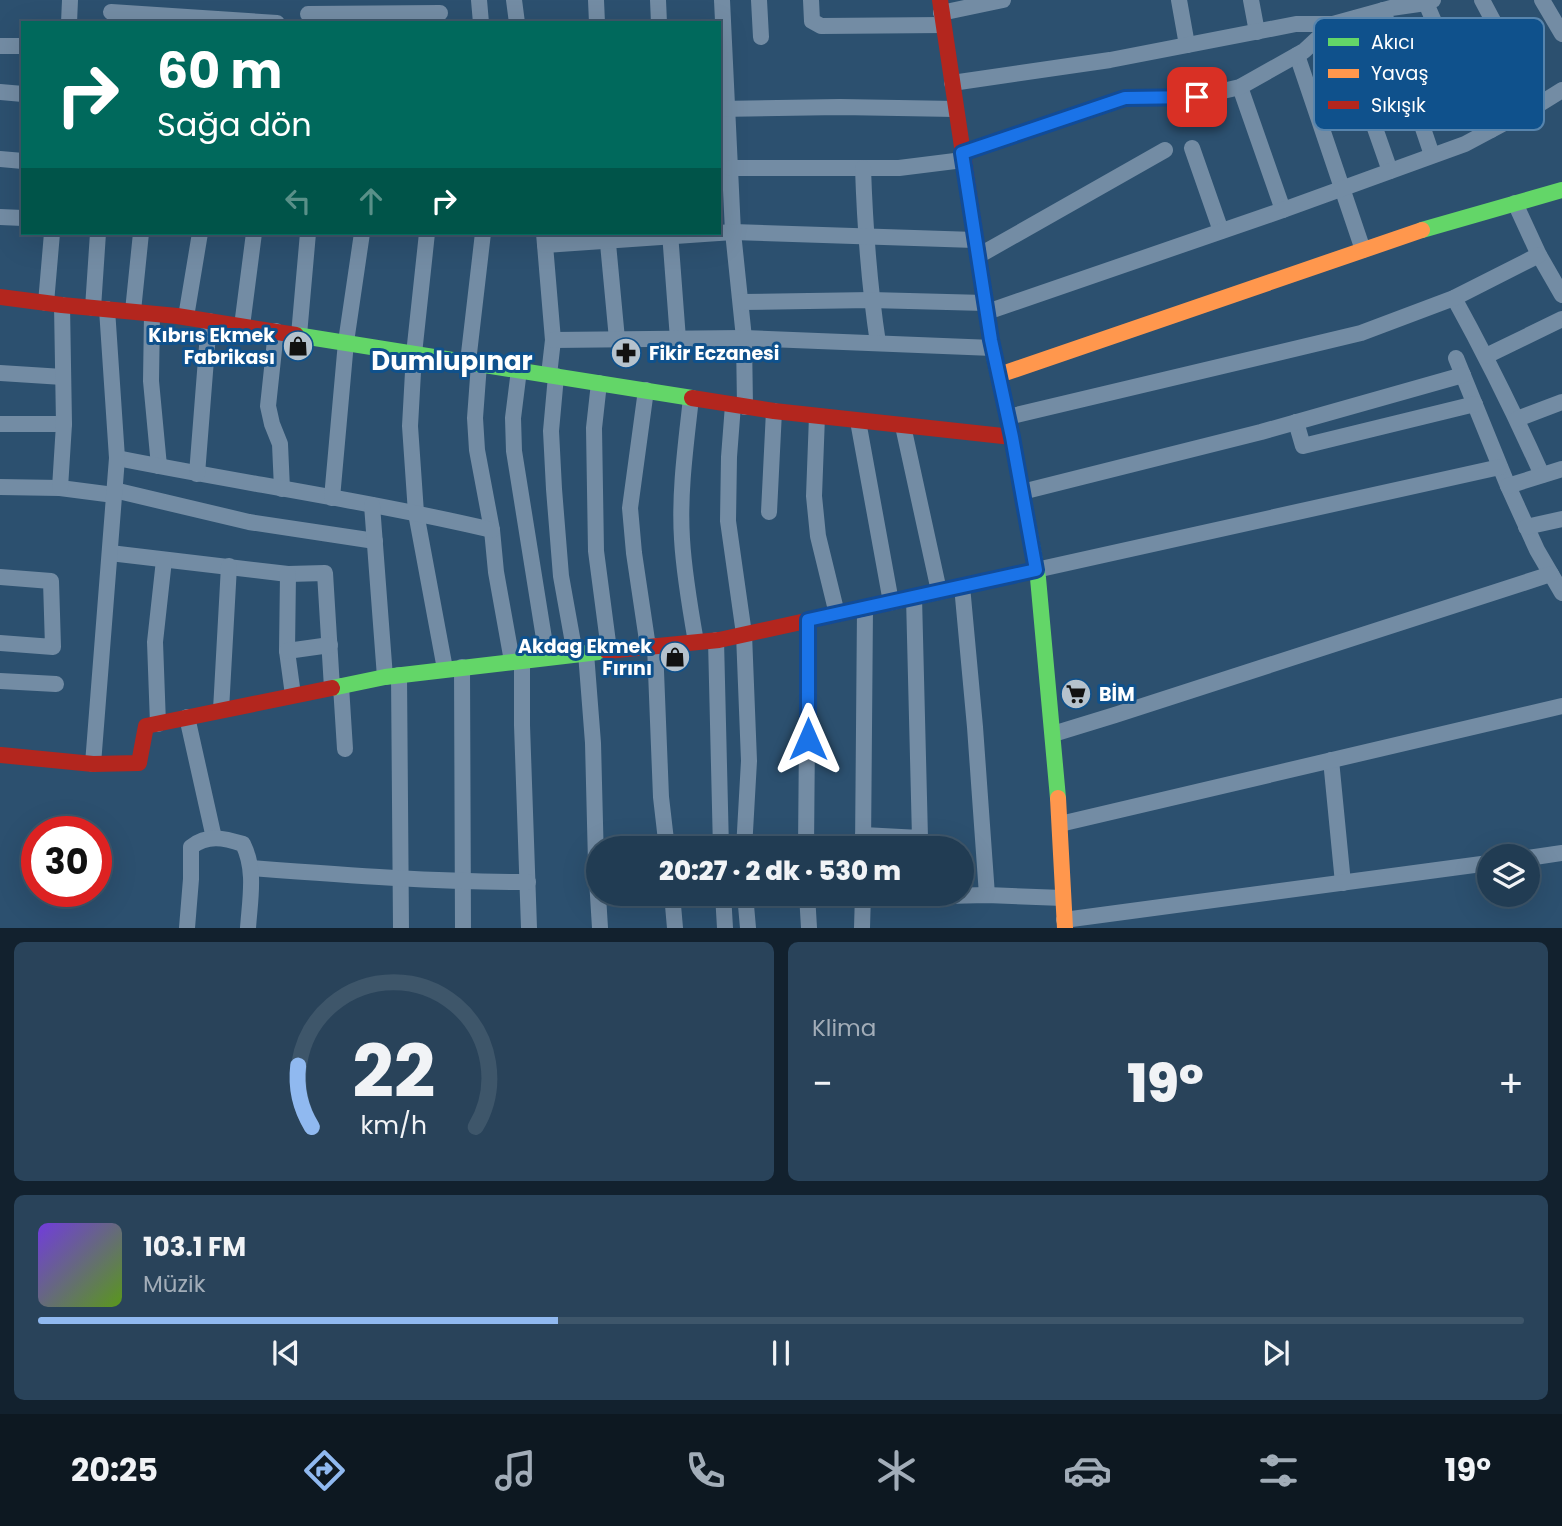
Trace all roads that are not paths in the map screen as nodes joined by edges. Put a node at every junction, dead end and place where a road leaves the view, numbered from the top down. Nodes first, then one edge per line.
1 (70, 0) edge
2 (479, 0) edge
3 (514, 0) edge
4 (596, 0) edge
5 (658, 0) edge
6 (722, 0) edge
7 (759, 0) edge
8 (811, 0) edge
9 (1003, 0) edge
10 (1179, 0) edge
11 (1251, 0) edge
12 (1482, 0) edge
13 (1542, 0) edge
14 (1429, 1) edge
15 (1388, 6) edge
16 (111, 12) edge
17 (308, 12) edge
18 (440, 12) edge
19 (941, 12) edge
20 (1351, 18) edge
21 (1435, 18) edge
22 (1492, 18) edge
23 (69, 21) edge
24 (247, 21) edge
25 (481, 21) edge
26 (517, 21) edge
27 (597, 21) edge
28 (659, 21) edge
29 (1314, 24) edge
30 (1257, 32) junction
31 (1562, 34) edge
32 (761, 37) dead end
33 (1314, 42) edge
34 (1187, 45) junction
35 (0, 46) edge
36 (21, 46) edge
37 (1297, 55) junction
38 (952, 83) junction
39 (1240, 87) junction
40 (1562, 90) edge
41 (0, 92) edge
42 (21, 94) edge
43 (1544, 101) edge
44 (1314, 105) edge
45 (723, 108) edge
46 (956, 109) junction
47 (1323, 130) edge
48 (1376, 130) edge
49 (1425, 130) edge
50 (1491, 130) edge
51 (1192, 148) dead end
52 (1165, 150) dead end
53 (1432, 155) junction
54 (963, 156) junction
55 (0, 159) edge
56 (21, 161) edge
57 (730, 168) junction
58 (863, 168) junction
59 (1390, 171) junction
60 (1342, 187) junction
61 (1562, 190) edge
62 (1515, 203) junction
63 (1283, 210) junction
64 (0, 217) edge
65 (21, 218) edge
66 (1221, 231) junction
67 (733, 232) junction
68 (721, 233) edge
69 (52, 235) edge
70 (98, 235) edge
71 (141, 235) edge
72 (200, 235) edge
73 (254, 235) edge
74 (308, 235) edge
75 (362, 235) edge
76 (427, 235) edge
77 (483, 235) edge
78 (671, 235) edge
79 (865, 236) junction
80 (607, 237) edge
81 (545, 239) edge
82 (977, 248) junction
83 (1363, 250) junction
84 (1539, 255) junction
85 (1562, 295) edge
86 (0, 297) edge
87 (1454, 298) junction
88 (871, 300) junction
89 (741, 302) junction
90 (54, 304) junction
91 (986, 307) junction
92 (100, 309) junction
93 (133, 312) junction
94 (152, 314) junction
95 (186, 317) junction
96 (1562, 320) edge
97 (209, 321) junction
98 (242, 326) junction
99 (276, 331) junction
100 (299, 335) junction
101 (744, 338) junction
102 (617, 339) junction
103 (678, 339) junction
104 (553, 340) junction
105 (346, 342) junction
106 (878, 343) junction
107 (993, 348) junction
108 (414, 354) junction
109 (1486, 356) junction
110 (1456, 358) dead end
111 (473, 363) junction
112 (519, 370) junction
113 (0, 373) edge
114 (999, 375) junction
115 (1463, 375) junction
116 (553, 376) junction
117 (63, 377) junction
118 (599, 383) junction
119 (646, 390) junction
120 (691, 397) junction
121 (1562, 402) edge
122 (1475, 404) junction
123 (739, 406) junction
124 (774, 411) junction
125 (817, 416) junction
126 (1008, 417) junction
127 (1517, 419) junction
128 (858, 421) junction
129 (1296, 422) junction
130 (0, 424) edge
131 (64, 424) junction
132 (903, 426) junction
133 (1012, 437) junction
134 (117, 458) junction
135 (159, 467) junction
136 (1500, 467) junction
137 (1562, 469) edge
138 (197, 474) junction
139 (1542, 475) junction
140 (1508, 486) junction
141 (0, 487) edge
142 (60, 488) junction
143 (282, 489) junction
144 (114, 492) junction
145 (1022, 492) junction
146 (332, 498) junction
147 (372, 505) junction
148 (769, 512) dead end
149 (416, 513) junction
150 (1562, 519) edge
151 (1526, 527) junction
152 (492, 530) junction
153 (375, 541) junction
154 (110, 553) junction
155 (164, 559) junction
156 (229, 566) junction
157 (1036, 570) junction
158 (288, 573) junction
159 (0, 578) edge
160 (1558, 582) edge
161 (962, 586) junction
162 (939, 591) junction
163 (914, 597) junction
164 (891, 602) junction
165 (866, 607) junction
166 (838, 614) junction
167 (808, 620) junction
168 (744, 634) junction
169 (716, 640) junction
170 (696, 642) junction
171 (0, 643) edge
172 (330, 645) junction
173 (652, 646) junction
174 (609, 650) junction
175 (287, 651) junction
176 (581, 653) junction
177 (547, 657) junction
178 (517, 660) junction
179 (462, 667) junction
180 (445, 670) junction
181 (392, 676) junction
182 (0, 681) edge
183 (56, 684) dead end
184 (337, 687) junction
185 (293, 695) junction
186 (1562, 706) edge
187 (221, 710) junction
188 (187, 717) junction
189 (159, 724) junction
190 (1054, 734) junction
191 (345, 749) dead end
192 (0, 755) edge
193 (1331, 760) junction
194 (93, 764) junction
195 (1060, 824) junction
196 (666, 836) edge
197 (721, 836) edge
198 (745, 836) edge
199 (806, 836) edge
200 (863, 836) edge
201 (920, 836) edge
202 (214, 838) junction
203 (1562, 853) edge
204 (1540, 856) edge
205 (1477, 865) edge
206 (251, 868) junction
207 (401, 879) junction
208 (464, 882) junction
209 (528, 882) junction
210 (1343, 883) junction
211 (974, 895) edge
212 (987, 895) junction
213 (1063, 898) junction
214 (673, 906) edge
215 (724, 906) edge
216 (746, 906) edge
217 (808, 906) edge
218 (863, 906) edge
219 (1065, 924) edge
220 (187, 928) edge
221 (248, 928) edge
222 (401, 928) edge
223 (463, 928) edge
224 (529, 928) edge
225 (600, 928) edge
226 (675, 928) edge
227 (725, 928) edge
228 (748, 928) edge
229 (809, 928) edge
230 (862, 928) edge

1 - 23 street
2 - 25 street
3 - 26 street
4 - 27 street
5 - 28 street
6 - 45 street
7 - 32 street
8 - 19 street
9 - 19 street
10 - 34 street
11 - 30 street
12 - 22 street
13 - 31 street
14 - 15 street
14 - 21 street
15 - 20 street
16 - 24 street
17 - 18 street
19 - 38 main road
29 - 30 street
30 - 34 street
33 - 37 street
34 - 38 street
35 - 36 street
37 - 39 street
37 - 44 street
38 - 46 main road
39 - 54 street
39 - 63 street
40 - 43 street
41 - 42 street
45 - 46 street
45 - 57 street
46 - 54 main road
47 - 60 street
48 - 59 street
49 - 53 street
50 - 53 street
51 - 66 street
52 - 82 street
53 - 59 street
54 - 58 street
54 - 82 main road
55 - 56 street
57 - 58 street
57 - 67 street
58 - 79 street
59 - 60 street
60 - 63 street
60 - 83 street
61 - 62 main road
62 - 83 main road
62 - 84 street
63 - 66 street
64 - 65 street
66 - 91 street
67 - 68 street
67 - 79 street
67 - 89 street
69 - 90 street
70 - 92 street
71 - 93 street
72 - 95 street
73 - 98 street
74 - 100 street
75 - 105 street
76 - 108 street
77 - 111 street
78 - 80 street
78 - 103 street
79 - 82 street
79 - 88 street
80 - 81 street
80 - 102 street
81 - 104 street
82 - 91 main road
83 - 114 main road
84 - 85 street
84 - 87 street
86 - 90 main road
87 - 109 street
87 - 126 street
88 - 89 street
88 - 91 street
88 - 106 street
89 - 101 street
90 - 92 main road
90 - 117 street
91 - 107 main road
92 - 93 main road
92 - 134 street
93 - 94 main road
94 - 95 main road
94 - 135 street
95 - 97 main road
96 - 109 street
97 - 98 main road
97 - 138 street
98 - 99 main road
99 - 100 main road
99 - 143 street
100 - 105 main road
101 - 103 street
101 - 106 street
101 - 123 street
102 - 103 street
102 - 104 street
104 - 116 street
105 - 108 main road
105 - 146 street
106 - 107 street
107 - 114 main road
108 - 111 main road
108 - 149 street
109 - 127 street
110 - 115 street
111 - 112 main road
111 - 152 street
112 - 116 main road
112 - 177 street
113 - 117 street
114 - 126 main road
115 - 122 street
115 - 129 street
116 - 118 main road
116 - 176 street
117 - 131 street
118 - 119 main road
118 - 174 street
119 - 120 main road
119 - 173 street
120 - 123 main road
120 - 170 street
121 - 127 street
122 - 129 street
122 - 136 street
123 - 124 main road
123 - 168 street
124 - 125 main road
124 - 148 street
125 - 128 main road
125 - 166 street
126 - 133 main road
127 - 139 street
128 - 132 main road
128 - 164 street
129 - 145 street
130 - 131 street
131 - 142 street
132 - 133 main road
132 - 162 street
133 - 145 main road
134 - 135 street
134 - 144 street
135 - 138 street
136 - 140 street
136 - 157 street
137 - 139 street
138 - 143 street
139 - 140 street
140 - 151 street
141 - 142 street
142 - 144 street
143 - 146 street
144 - 153 street
144 - 154 street
145 - 157 main road
146 - 147 street
147 - 149 street
147 - 153 street
149 - 152 street
149 - 180 street
150 - 151 street
151 - 160 street
152 - 178 street
153 - 181 street
154 - 155 street
154 - 194 street
155 - 156 street
155 - 189 street
156 - 158 street
156 - 187 street
157 - 161 main road
157 - 190 main road
158 - 172 street
158 - 175 street
159 - 171 street
160 - 190 street
161 - 162 main road
161 - 212 street
162 - 163 main road
163 - 164 main road
163 - 201 street
164 - 165 main road
165 - 166 main road
165 - 200 street
166 - 167 main road
167 - 168 main road
167 - 199 street
168 - 169 main road
168 - 198 street
169 - 170 main road
169 - 197 street
170 - 173 main road
172 - 175 street
172 - 184 street
173 - 174 main road
173 - 196 street
174 - 176 main road
175 - 185 street
176 - 177 main road
176 - 225 street
177 - 178 main road
178 - 179 main road
178 - 209 street
179 - 180 main road
179 - 208 street
180 - 181 main road
181 - 184 main road
181 - 207 street
182 - 183 street
184 - 185 main road
184 - 191 street
185 - 187 main road
186 - 193 street
187 - 188 main road
188 - 189 main road
188 - 202 street
189 - 194 main road
190 - 195 main road
192 - 194 main road
193 - 195 street
193 - 210 street
195 - 213 main road
202 - 206 street
202 - 220 street
203 - 204 street
205 - 210 street
206 - 207 street
206 - 221 street
207 - 208 street
207 - 222 street
208 - 209 street
208 - 223 street
209 - 224 street
210 - 219 street
211 - 212 street
212 - 213 street
213 - 219 main road
214 - 226 street
215 - 227 street
216 - 228 street
217 - 229 street
218 - 230 street

